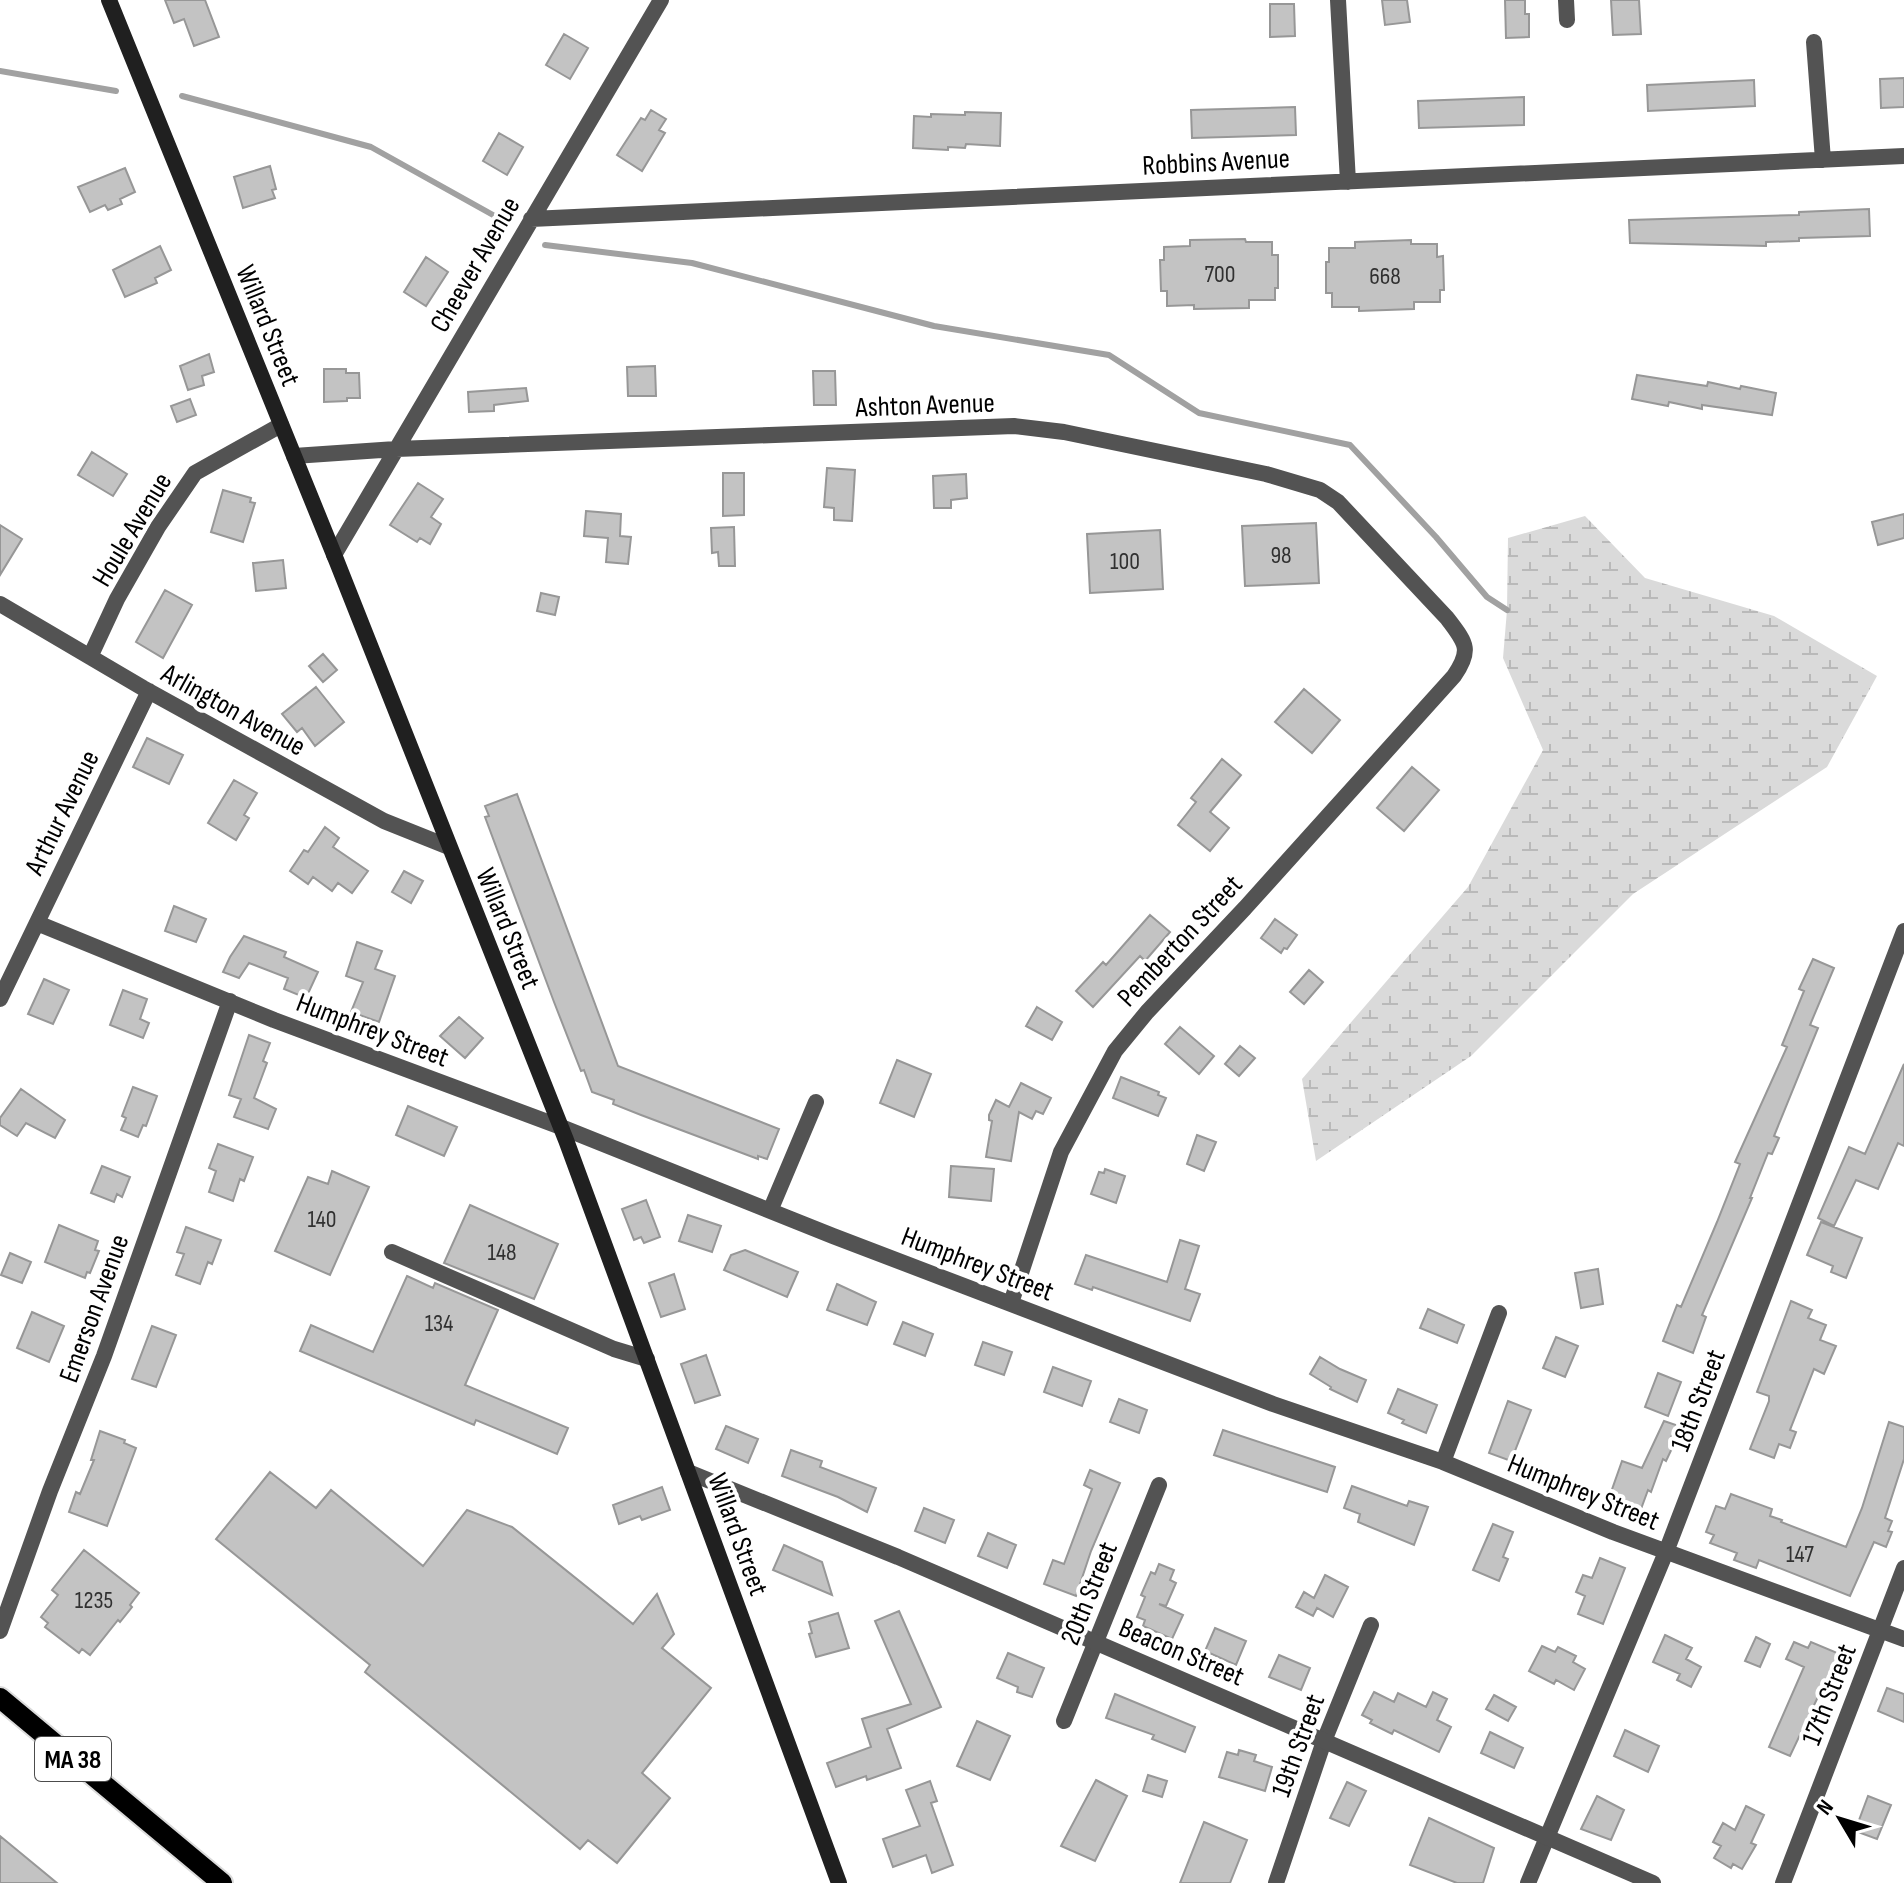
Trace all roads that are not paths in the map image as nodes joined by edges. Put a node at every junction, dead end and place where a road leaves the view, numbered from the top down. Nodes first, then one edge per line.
1 (109, 0) edge
2 (661, 0) edge
3 (1338, 0) edge
4 (1566, 0) edge
5 (1567, 20) dead end
6 (1814, 42) dead end
7 (1904, 156) edge
8 (1823, 160) junction
9 (1348, 182) junction
10 (531, 219) junction
11 (281, 425) junction
12 (396, 449) junction
13 (294, 456) junction
14 (334, 555) junction
15 (0, 604) edge
16 (90, 657) junction
17 (1464, 662) joint
18 (149, 691) junction
19 (449, 847) junction
20 (37, 923) junction
21 (1904, 931) edge
22 (0, 999) edge
23 (230, 1001) junction
24 (816, 1102) dead end
25 (561, 1127) junction
26 (770, 1211) junction
27 (392, 1252) dead end
28 (1011, 1303) junction
29 (1499, 1313) dead end
30 (647, 1359) junction
31 (1443, 1462) junction
32 (688, 1472) junction
33 (1159, 1485) dead end
34 (1666, 1552) junction
35 (1904, 1568) edge
36 (1371, 1625) dead end
37 (1880, 1630) junction
38 (0, 1631) edge
39 (1904, 1639) edge
40 (1096, 1643) junction
41 (0, 1698) edge
42 (1064, 1721) dead end
43 (1324, 1741) junction
44 (1546, 1838) junction
45 (222, 1883) edge
46 (839, 1883) edge
47 (1276, 1883) edge
48 (1528, 1883) edge
49 (1653, 1883) edge
50 (1783, 1883) edge

1 - 11 main road, Willard Street
2 - 10 street, Cheever Avenue
3 - 9 street
4 - 5 street
6 - 8 street
7 - 8 street, Robbins Avenue
8 - 9 street, Robbins Avenue
9 - 10 street, Robbins Avenue
10 - 12 street, Cheever Avenue
11 - 13 main road, Willard Street
11 - 16 street, Houle Avenue
12 - 13 street, Ashton Avenue
12 - 14 street, Cheever Avenue
12 - 17 street, Ashton Avenue
13 - 14 main road, Willard Street
14 - 19 main road, Willard Street
15 - 16 street, Arlington Avenue
16 - 18 street, Arlington Avenue
17 - 28 street, Pemberton Street
18 - 19 street, Arlington Avenue
18 - 20 street, Arthur Avenue
19 - 25 main road, Willard Street
20 - 22 street, Arthur Avenue
20 - 23 street, Humphrey Street
21 - 34 street, 18th Street
23 - 25 street, Humphrey Street
23 - 38 street, Emerson Avenue
24 - 26 street
25 - 26 street, Humphrey Street
25 - 30 main road, Willard Street
26 - 28 street, Humphrey Street
27 - 30 street
28 - 31 street, Humphrey Street
29 - 31 street
30 - 32 main road, Willard Street
31 - 34 street, Humphrey Street
32 - 40 street, Beacon Street
32 - 46 main road, Willard Street
33 - 40 street, 20th Street
34 - 37 street, Humphrey Street
34 - 44 street, 18th Street
35 - 37 street, 17th Street
36 - 43 street, 19th Street
37 - 39 street, Humphrey Street
37 - 50 street, 17th Street
40 - 42 street, 20th Street
40 - 43 street, Beacon Street
41 - 45 main road, MA 38
43 - 44 street, Beacon Street
43 - 47 street, 19th Street
44 - 48 street, 18th Street
44 - 49 street, Beacon Street

